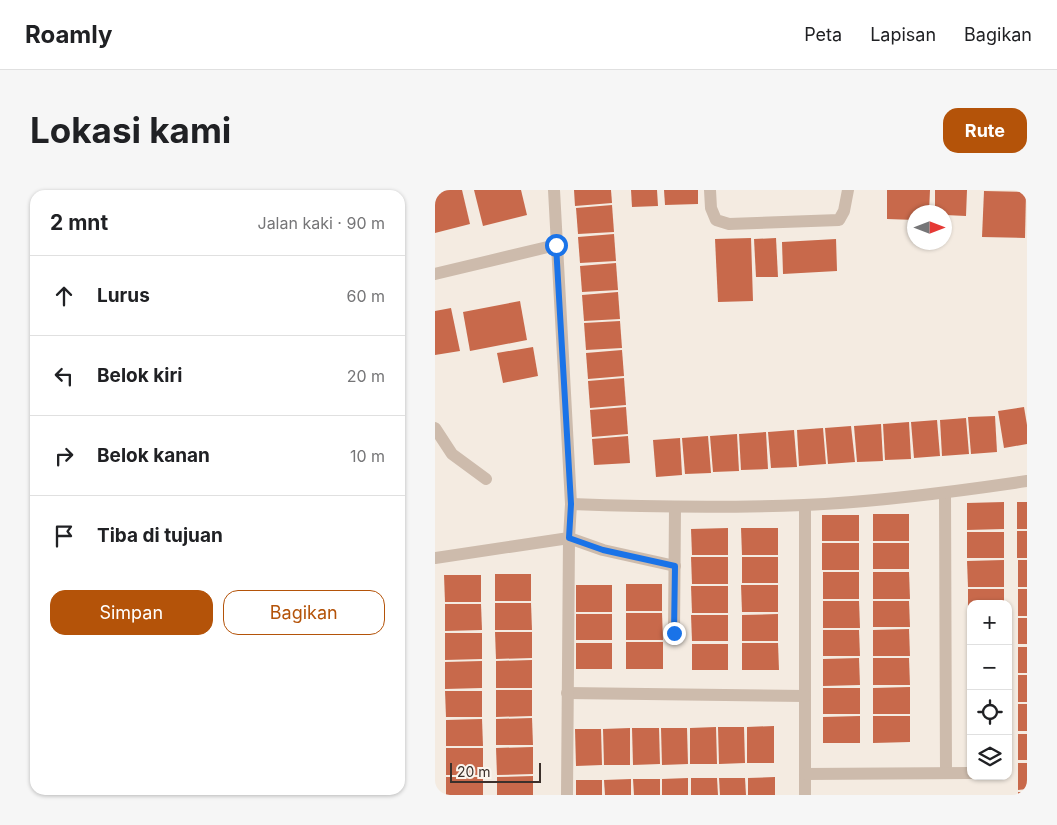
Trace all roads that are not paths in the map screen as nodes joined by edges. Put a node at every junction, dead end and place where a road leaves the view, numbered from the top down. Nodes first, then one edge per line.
1 (554, 190) edge
2 (710, 190) edge
3 (848, 190) edge
4 (556, 245) junction
5 (435, 274) edge
6 (435, 428) edge
7 (486, 479) dead end
8 (1027, 481) edge
9 (945, 493) junction
10 (571, 504) junction
11 (805, 505) junction
12 (675, 508) junction
13 (569, 538) junction
14 (435, 558) edge
15 (675, 566) junction
16 (674, 633) dead end
17 (567, 693) junction
18 (805, 696) junction
19 (946, 772) junction
20 (967, 772) edge
21 (805, 774) junction
22 (567, 795) edge
23 (805, 795) edge

1 - 4 street
2 - 3 street
4 - 5 street
4 - 10 street
6 - 7 street
8 - 9 street
9 - 11 street
9 - 19 street
10 - 12 street
10 - 13 street
11 - 12 street
11 - 18 street
12 - 15 street
13 - 14 street
13 - 15 street
13 - 17 street
15 - 16 street
17 - 18 street
17 - 22 street
18 - 21 street
19 - 20 street
19 - 21 street
21 - 23 street

